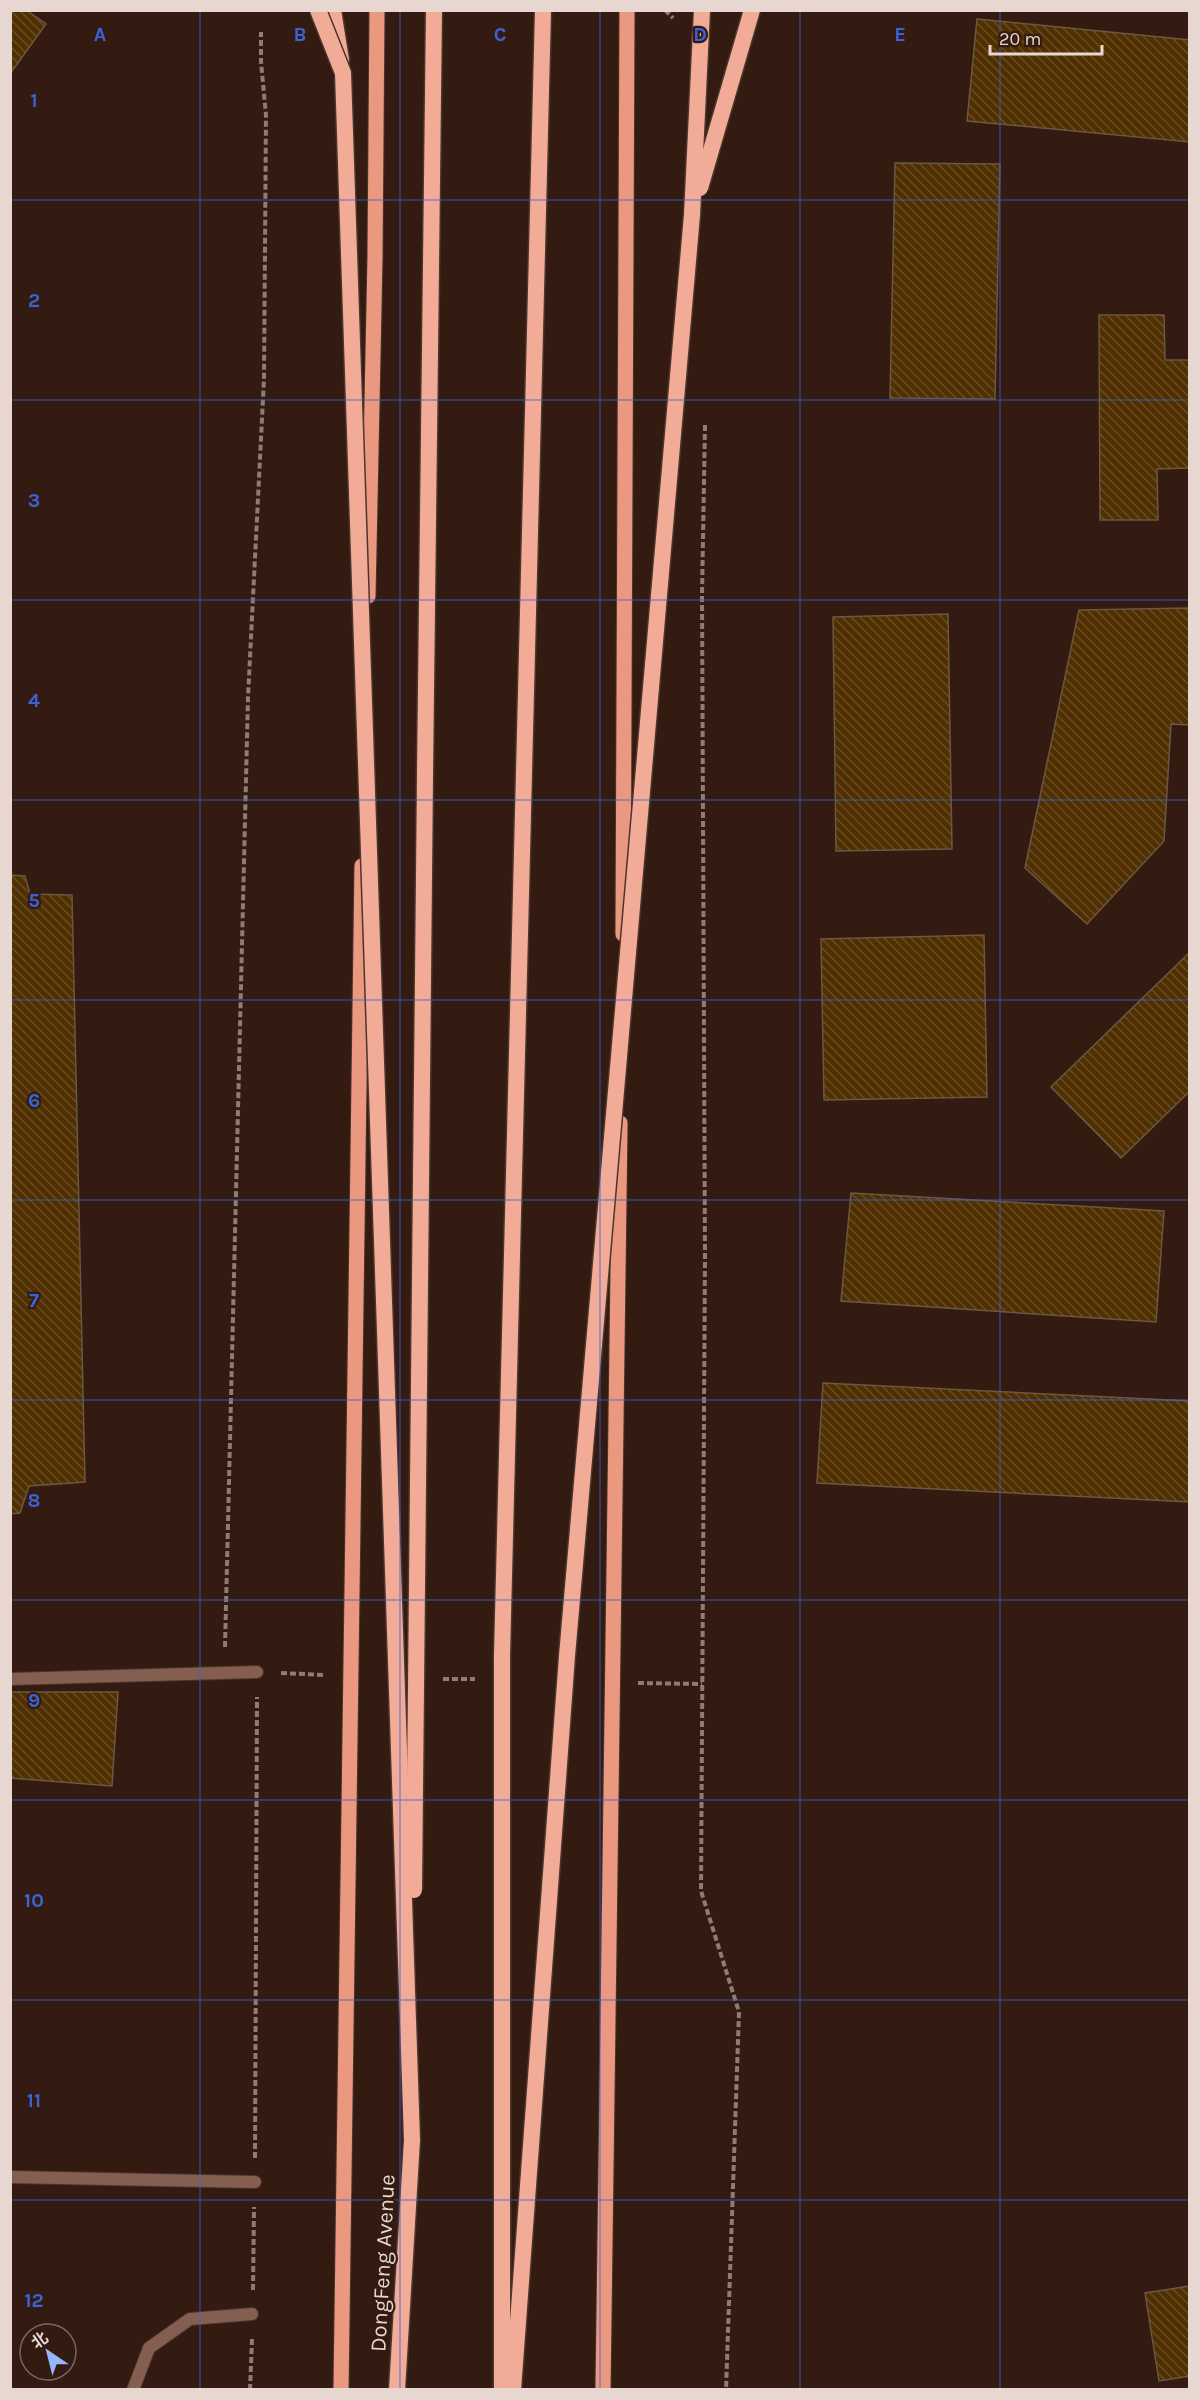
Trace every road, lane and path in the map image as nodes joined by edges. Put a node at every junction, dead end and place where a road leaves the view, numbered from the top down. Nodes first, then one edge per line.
1 (318, 10) edge
2 (333, 10) edge
3 (377, 10) edge
4 (434, 10) edge
5 (543, 10) edge
6 (627, 10) edge
7 (665, 10) edge
8 (702, 10) edge
9 (752, 10) edge
10 (680, 24) dead end
11 (261, 32) dead end
12 (344, 72) junction
13 (692, 215) junction
14 (705, 417) dead end
15 (257, 1672) dead end
16 (224, 1674) junction
17 (10, 1679) edge
18 (412, 2140) junction
19 (10, 2177) edge
20 (255, 2182) dead end
21 (252, 2314) dead end
22 (133, 2390) edge
23 (341, 2390) edge
24 (398, 2390) edge
25 (502, 2390) edge
26 (513, 2390) edge
27 (603, 2390) edge
28 (726, 2390) edge

1 - 12 highway, bridge
2 - 12 highway, bridge
3 - 23 main road
4 - 18 highway, bridge
5 - 25 highway, bridge
6 - 27 main road
7 - 10 path
8 - 13 highway, bridge
9 - 13 highway, bridge
11 - 16 path
12 - 18 highway, bridge
13 - 26 highway, bridge
14 - 28 path
15 - 16 street
16 - 17 street
18 - 24 highway, DongFeng Avenue
19 - 20 street
21 - 22 street

